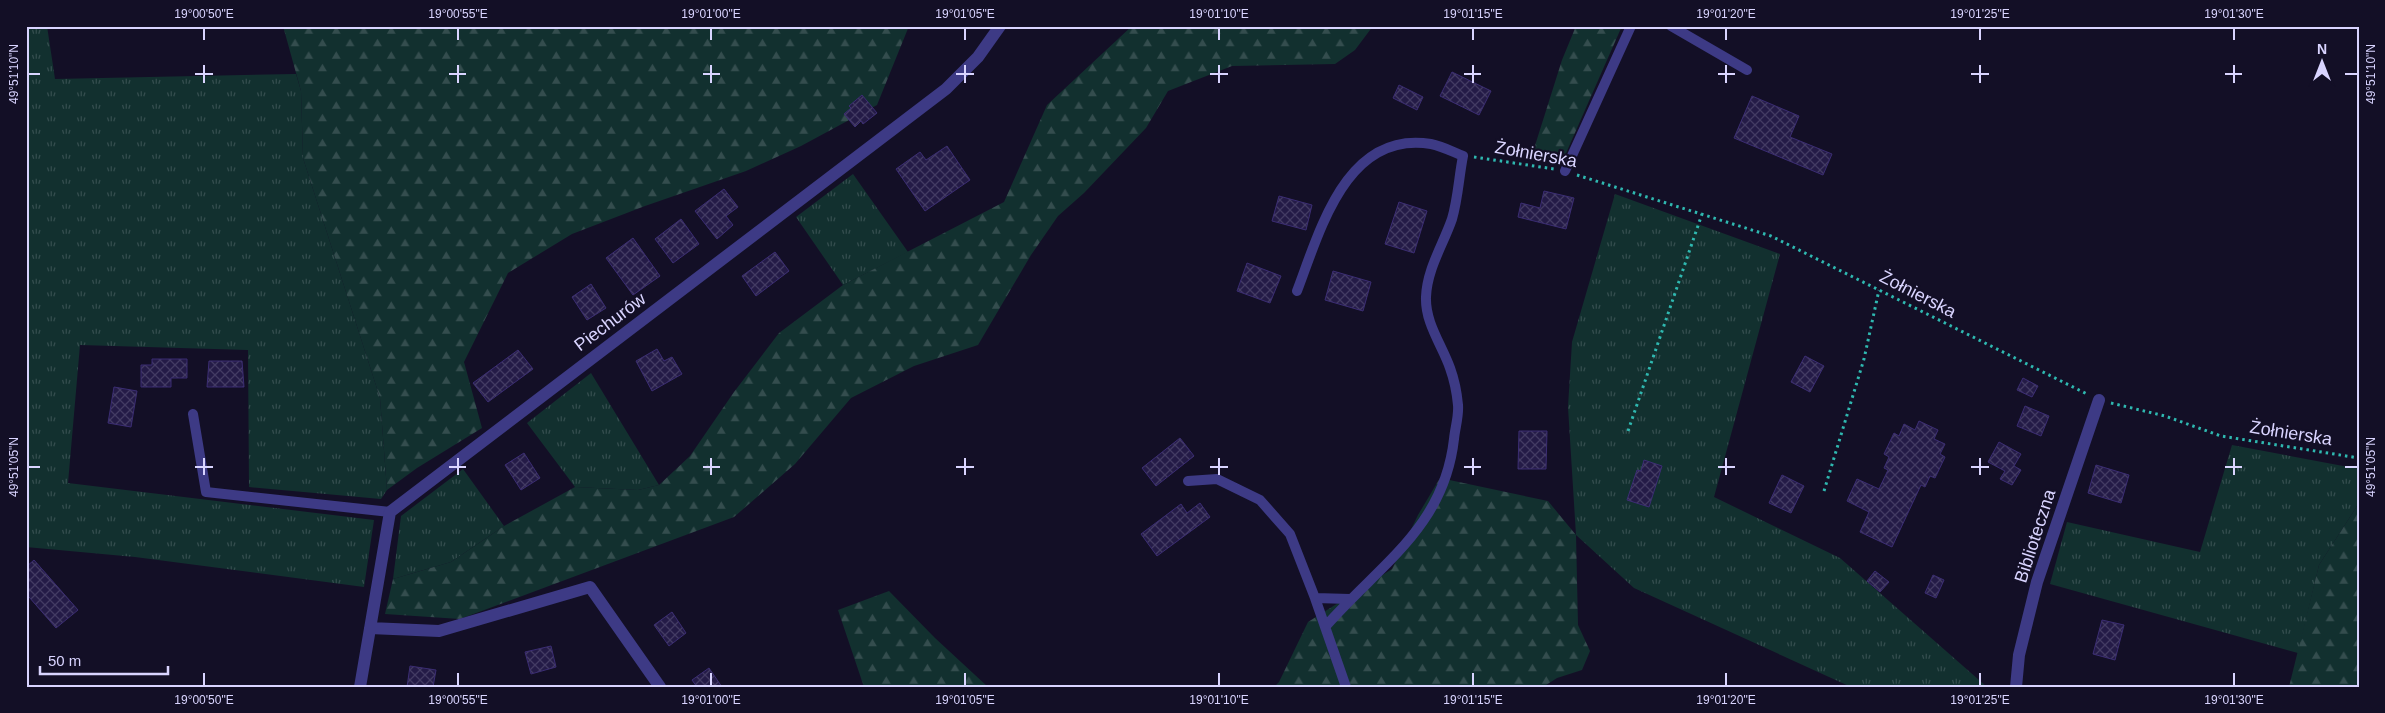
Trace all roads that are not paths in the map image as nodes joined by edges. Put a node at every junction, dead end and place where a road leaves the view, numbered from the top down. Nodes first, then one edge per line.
1 (1000, 26) edge
2 (1631, 26) edge
3 (1671, 26) edge
4 (1746, 70) dead end
5 (1565, 171) road end
6 (1297, 291) dead end
7 (2099, 400) road end
8 (193, 414) dead end
9 (1188, 481) dead end
10 (390, 512) junction
11 (1315, 598) junction
12 (1350, 598) junction
13 (1325, 627) junction
14 (370, 628) junction
15 (360, 687) edge
16 (660, 687) edge
17 (1346, 687) edge
18 (2016, 687) edge

1 - 10 street, Piechurów
2 - 5 lane
3 - 4 lane
6 - 12 lane
7 - 18 street, Biblioteczna
8 - 10 lane
9 - 11 lane
10 - 14 street
11 - 12 lane
11 - 13 lane
12 - 13 lane
13 - 17 lane
14 - 15 street
14 - 16 street

